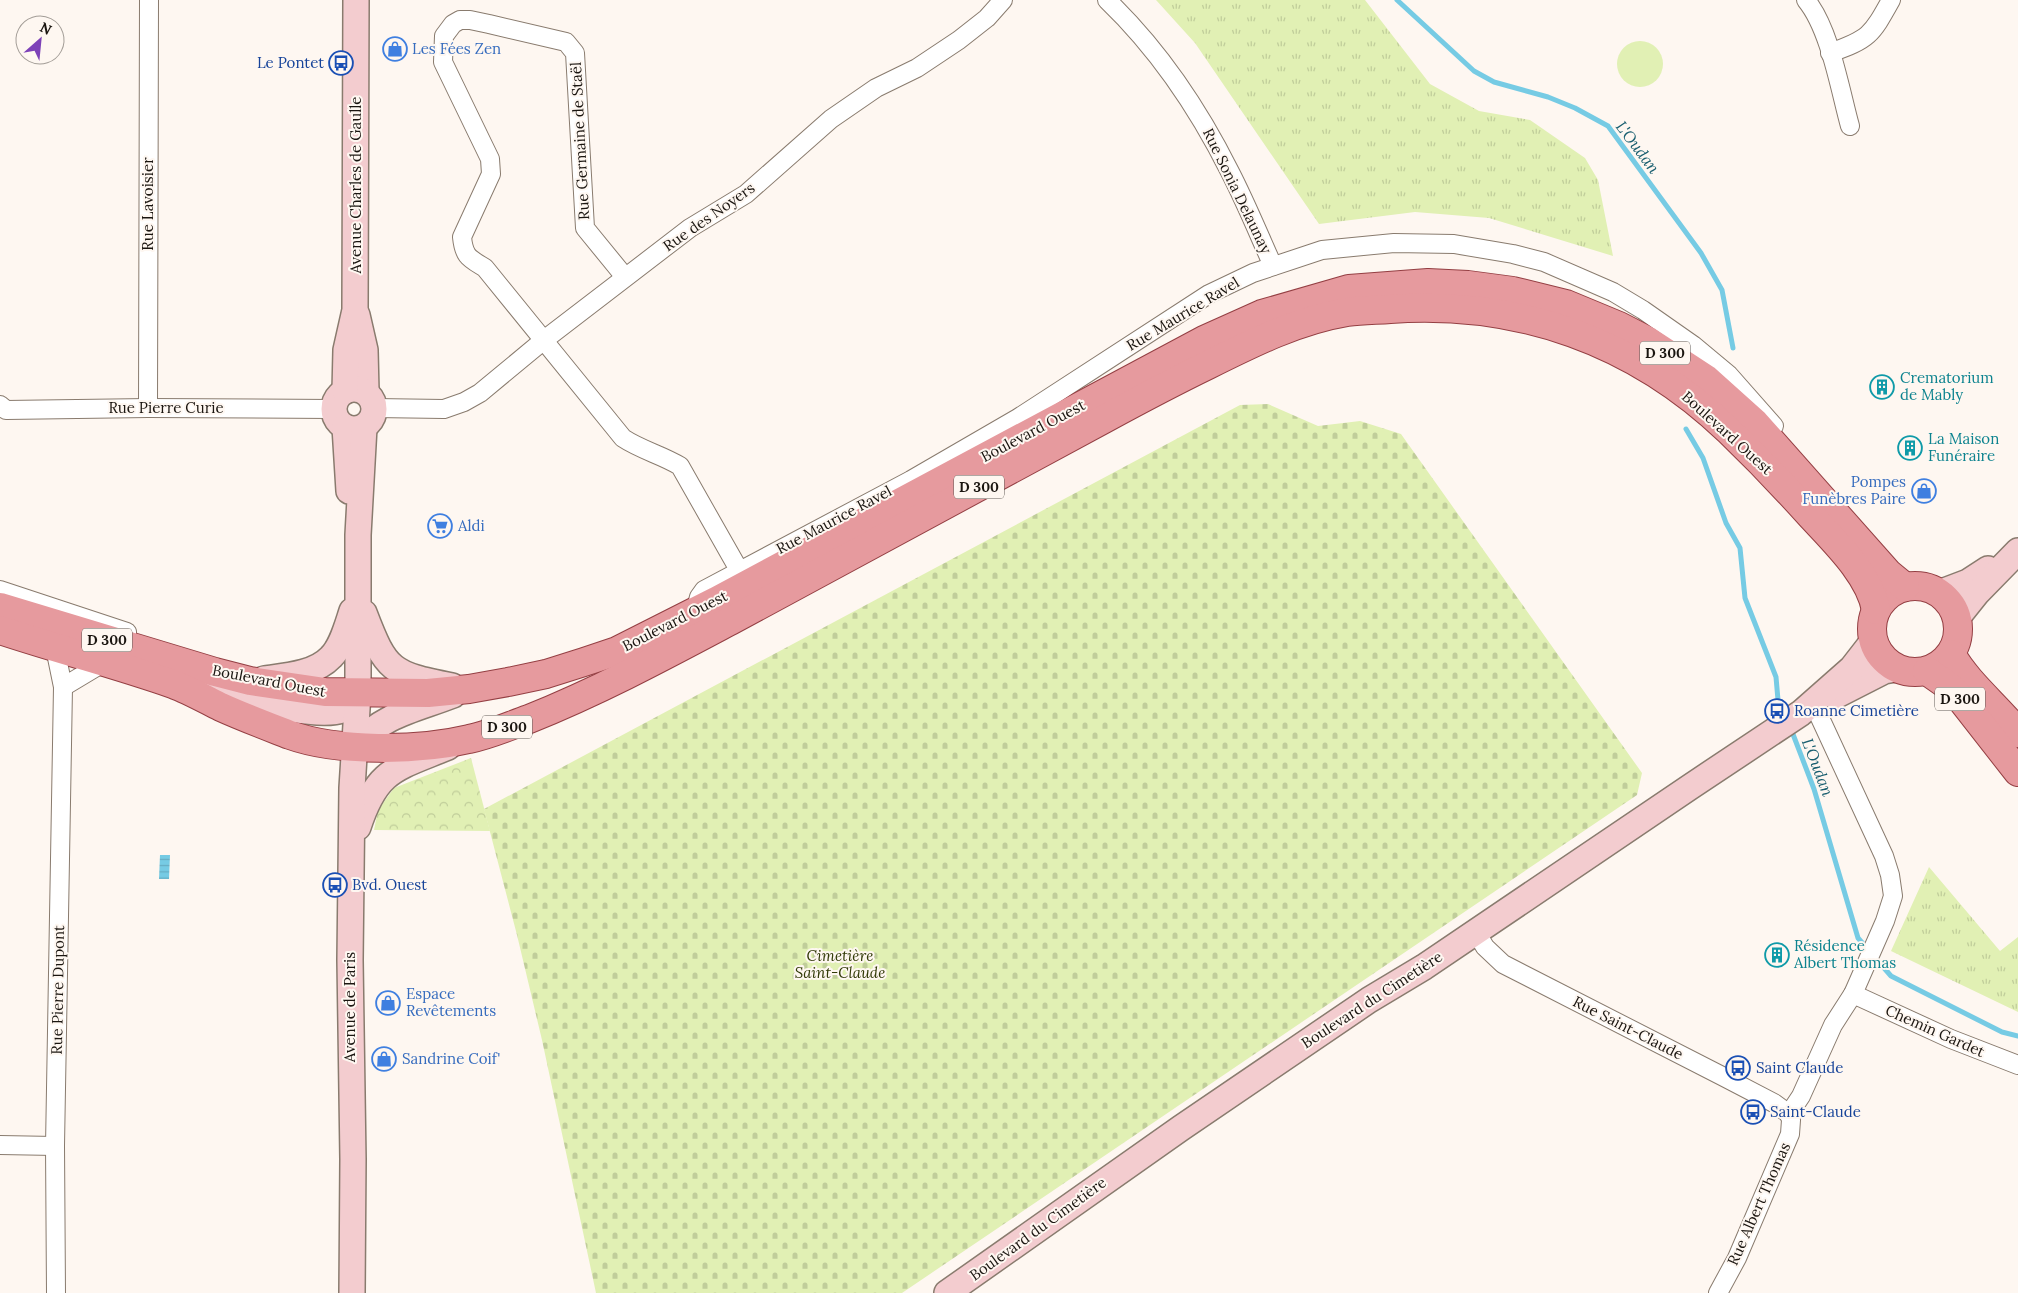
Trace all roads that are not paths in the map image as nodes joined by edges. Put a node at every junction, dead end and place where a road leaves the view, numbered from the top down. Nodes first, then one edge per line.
1 (149, 0) edge
2 (356, 0) edge
3 (1003, 0) edge
4 (1107, 0) edge
5 (1806, 0) edge
6 (1891, 0) edge
7 (1830, 53) junction
8 (1850, 126) dead end
9 (1273, 266) junction
10 (626, 277) junction
11 (544, 340) junction
12 (0, 405) edge
13 (148, 408) junction
14 (355, 409) junction
15 (1831, 528) junction
16 (2017, 552) edge
17 (739, 570) junction
18 (1905, 587) junction
19 (0, 590) edge
20 (1939, 593) junction
21 (358, 597) junction
22 (0, 607) edge
23 (1876, 610) junction
24 (695, 612) junction
25 (1957, 618) junction
26 (0, 630) edge
27 (1872, 641) junction
28 (55, 648) junction
29 (1951, 654) junction
30 (103, 663) junction
31 (1896, 669) junction
32 (1927, 671) junction
33 (250, 680) junction
34 (179, 686) junction
35 (63, 687) junction
36 (469, 689) junction
37 (358, 694) junction
38 (1808, 710) junction
39 (356, 733) junction
40 (2018, 733) edge
41 (466, 740) junction
42 (2018, 772) edge
43 (351, 848) junction
44 (1476, 932) junction
45 (1853, 994) junction
46 (2018, 1066) edge
47 (1789, 1114) junction
48 (0, 1145) edge
49 (55, 1146) junction
50 (56, 1293) edge
51 (352, 1293) edge
52 (947, 1293) edge
53 (1718, 1293) edge

1 - 13 street, Rue Lavoisier
2 - 14 main road, Avenue Charles de Gaulle
3 - 10 street, Rue des Noyers
4 - 9 street, Rue Sonia Delaunay
5 - 7 street
6 - 7 street
7 - 8 street
9 - 15 street, Rue Maurice Ravel
9 - 17 street, Rue Maurice Ravel
10 - 11 street, Rue des Noyers
10 - 11 street, Rue Germaine de Staël
11 - 14 street, Rue des Noyers
11 - 17 street
12 - 13 street, Rue Pierre Curie
13 - 14 street, Rue Pierre Curie
14 - 21 main road, Avenue Charles de Gaulle
15 - 18 main road, Boulevard Ouest / D 300
15 - 23 main road, Boulevard Ouest / D 300
15 - 24 main road, Boulevard Ouest / D 300
15 - 41 main road, Boulevard Ouest / D 300
16 - 20 main road
16 - 25 main road
17 - 24 street, Rue Maurice Ravel
18 - 20 main road
18 - 23 main road
19 - 33 street
20 - 25 main road
21 - 33 main road
21 - 36 main road
21 - 37 main road, Avenue Charles de Gaulle
22 - 33 main road, Boulevard Ouest / D 300
23 - 27 main road
24 - 36 main road, Boulevard Ouest / D 300
25 - 29 main road
26 - 28 main road, Boulevard Ouest / D 300
27 - 31 main road
27 - 38 main road, Boulevard du Cimetière
28 - 30 main road, Boulevard Ouest / D 300
28 - 35 street, Rue Pierre Dupont
29 - 32 main road
29 - 40 main road, D 300
30 - 34 main road, Boulevard Ouest / D 300
30 - 35 street
31 - 32 main road
31 - 38 main road, Boulevard du Cimetière
32 - 42 main road, D 300
33 - 37 main road, Boulevard Ouest / D 300
34 - 37 main road
34 - 39 main road, Boulevard Ouest / D 300
35 - 49 street, Rue Pierre Dupont
36 - 37 main road, Boulevard Ouest / D 300
36 - 39 main road
37 - 39 main road, Avenue Charles de Gaulle
38 - 44 main road, Boulevard du Cimetière
38 - 45 street
39 - 41 main road, Boulevard Ouest / D 300
39 - 43 main road, Avenue de Paris
41 - 43 main road
43 - 51 main road, Avenue de Paris
44 - 47 street, Rue Saint-Claude
44 - 52 main road, Boulevard du Cimetière
45 - 46 street, Chemin Gardet
45 - 47 street
47 - 53 street, Rue Albert Thomas
48 - 49 street
49 - 50 street, Rue Pierre Dupont

